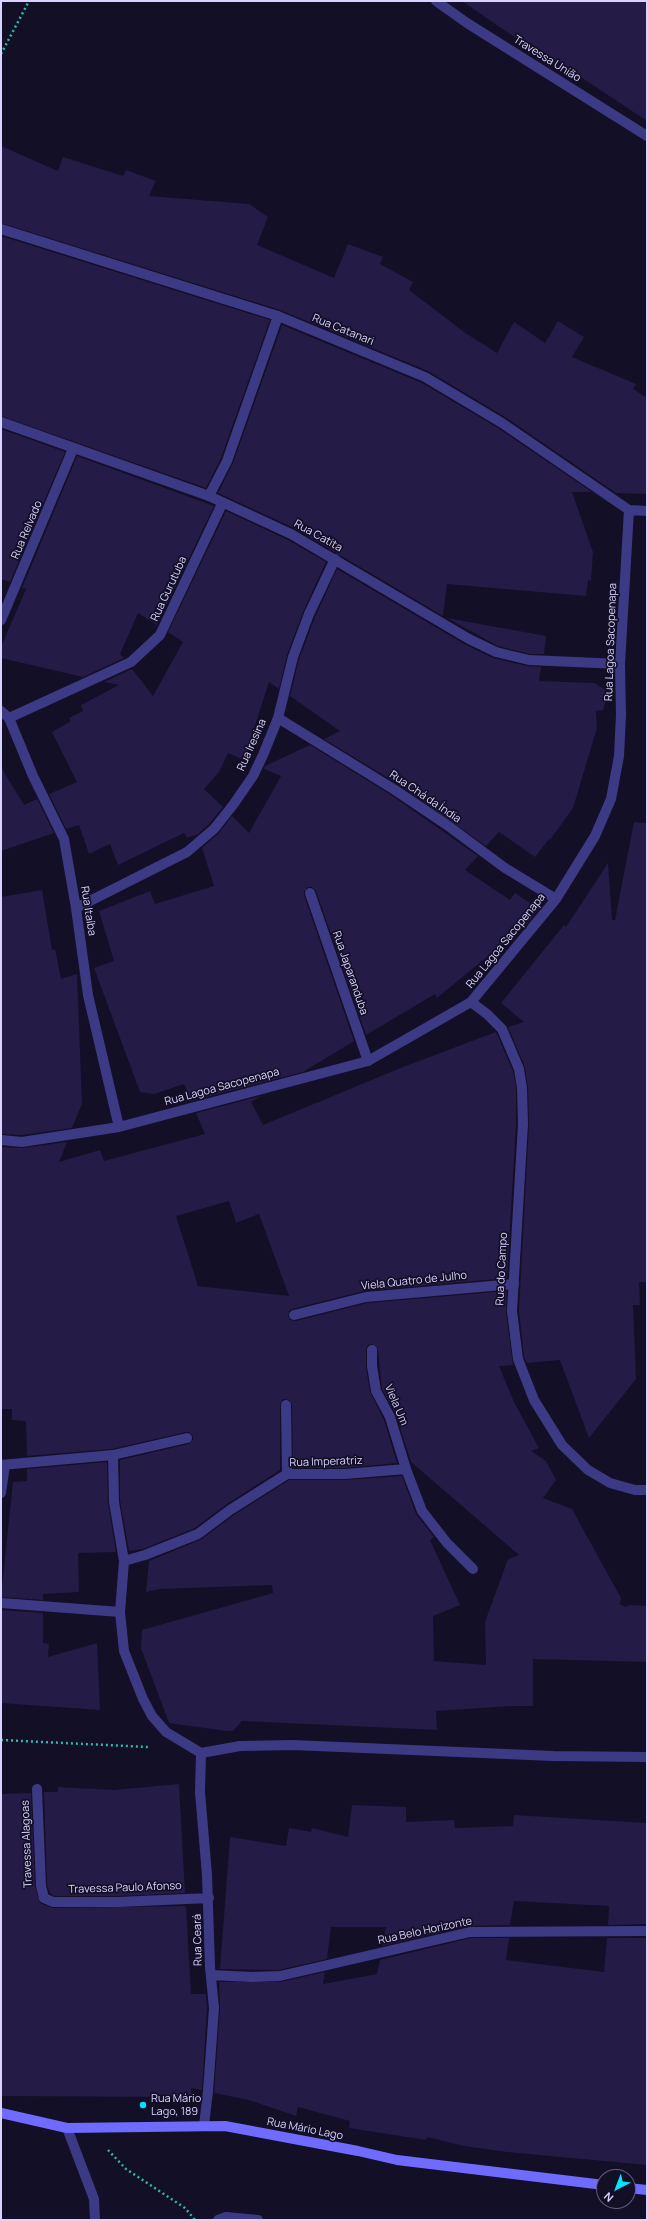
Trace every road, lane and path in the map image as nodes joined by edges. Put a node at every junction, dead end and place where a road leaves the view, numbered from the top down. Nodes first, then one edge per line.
1 (29, 1) edge
2 (436, 1) edge
3 (1, 54) edge
4 (647, 136) edge
5 (1, 229) edge
6 (278, 316) junction
7 (1, 422) edge
8 (73, 449) junction
9 (209, 496) junction
10 (222, 504) junction
11 (628, 510) junction
12 (647, 511) edge
13 (335, 559) junction
14 (1, 620) edge
15 (620, 664) junction
16 (1, 711) edge
17 (9, 718) junction
18 (278, 718) junction
19 (310, 894) dead end
20 (556, 899) junction
21 (76, 908) junction
22 (471, 1002) junction
23 (368, 1061) junction
24 (119, 1127) junction
25 (1, 1140) edge
26 (514, 1284) junction
27 (294, 1315) dead end
28 (372, 1350) dead end
29 (286, 1405) dead end
30 (187, 1438) dead end
31 (113, 1455) junction
32 (3, 1465) edge
33 (406, 1469) junction
34 (288, 1474) junction
35 (647, 1490) edge
36 (1, 1493) edge
37 (124, 1561) junction
38 (473, 1569) dead end
39 (1, 1602) edge
40 (120, 1612) junction
41 (1, 1740) edge
42 (180, 1742) junction
43 (201, 1754) junction
44 (647, 1757) edge
45 (37, 1789) dead end
46 (44, 1898) joint
47 (209, 1898) junction
48 (647, 1930) edge
49 (211, 1975) junction
50 (1, 2113) edge
51 (204, 2125) junction
52 (67, 2128) junction
53 (95, 2128) junction
54 (596, 2184) edge
55 (636, 2189) edge
56 (647, 2190) edge
57 (95, 2220) edge
58 (196, 2220) edge
59 (218, 2220) edge
60 (258, 2220) edge

1 - 3 path
2 - 4 street, Travessa União
5 - 6 street, Rua Catanari
6 - 9 street
6 - 11 street, Rua Catanari
7 - 8 street, Rua Catita
8 - 9 street, Rua Catita
8 - 14 street, Rua Relvado
9 - 10 street, Rua Catita
10 - 13 street, Rua Catita
10 - 17 street, Rua Gurutuba
11 - 12 street
11 - 15 street, Rua Lagoa Sacopenapa
13 - 15 street, Rua Catita
13 - 18 street, Rua Iresina
15 - 20 street, Rua Lagoa Sacopenapa
16 - 17 street, Rua Itaíba
17 - 21 street, Rua Itaíba
18 - 20 street, Rua Chá da Índia
18 - 21 street, Rua Iresina
19 - 23 street, Rua Japaranduba
20 - 22 street, Rua Lagoa Sacopenapa
21 - 24 street, Rua Itaíba
22 - 23 street, Rua Lagoa Sacopenapa
22 - 26 street, Rua do Campo
23 - 24 street, Rua Lagoa Sacopenapa
24 - 25 street, Rua Lagoa Sacopenapa
26 - 27 street, Viela Quatro de Julho
26 - 35 street, Rua do Campo
28 - 33 street, Viela Um
29 - 34 street
30 - 31 street
31 - 32 street
31 - 37 street
32 - 36 street
33 - 34 street, Rua Imperatriz
33 - 38 street
34 - 37 street, Rua Imperatriz
37 - 40 street
39 - 40 street
40 - 42 street
41 - 42 path
42 - 43 street
43 - 44 street
43 - 47 street, Rua Ceará
45 - 46 street, Travessa Alagoas
46 - 47 street, Travessa Paulo Afonso
47 - 49 street, Rua Ceará
48 - 49 street, Rua Belo Horizonte
49 - 51 street, Rua Ceará
50 - 52 street, Rua Mário Lago
51 - 53 street, Rua Mário Lago
51 - 54 street, Rua Mário Lago
52 - 53 street, Rua Mário Lago
52 - 57 street
53 - 58 path
55 - 56 street
59 - 60 street

